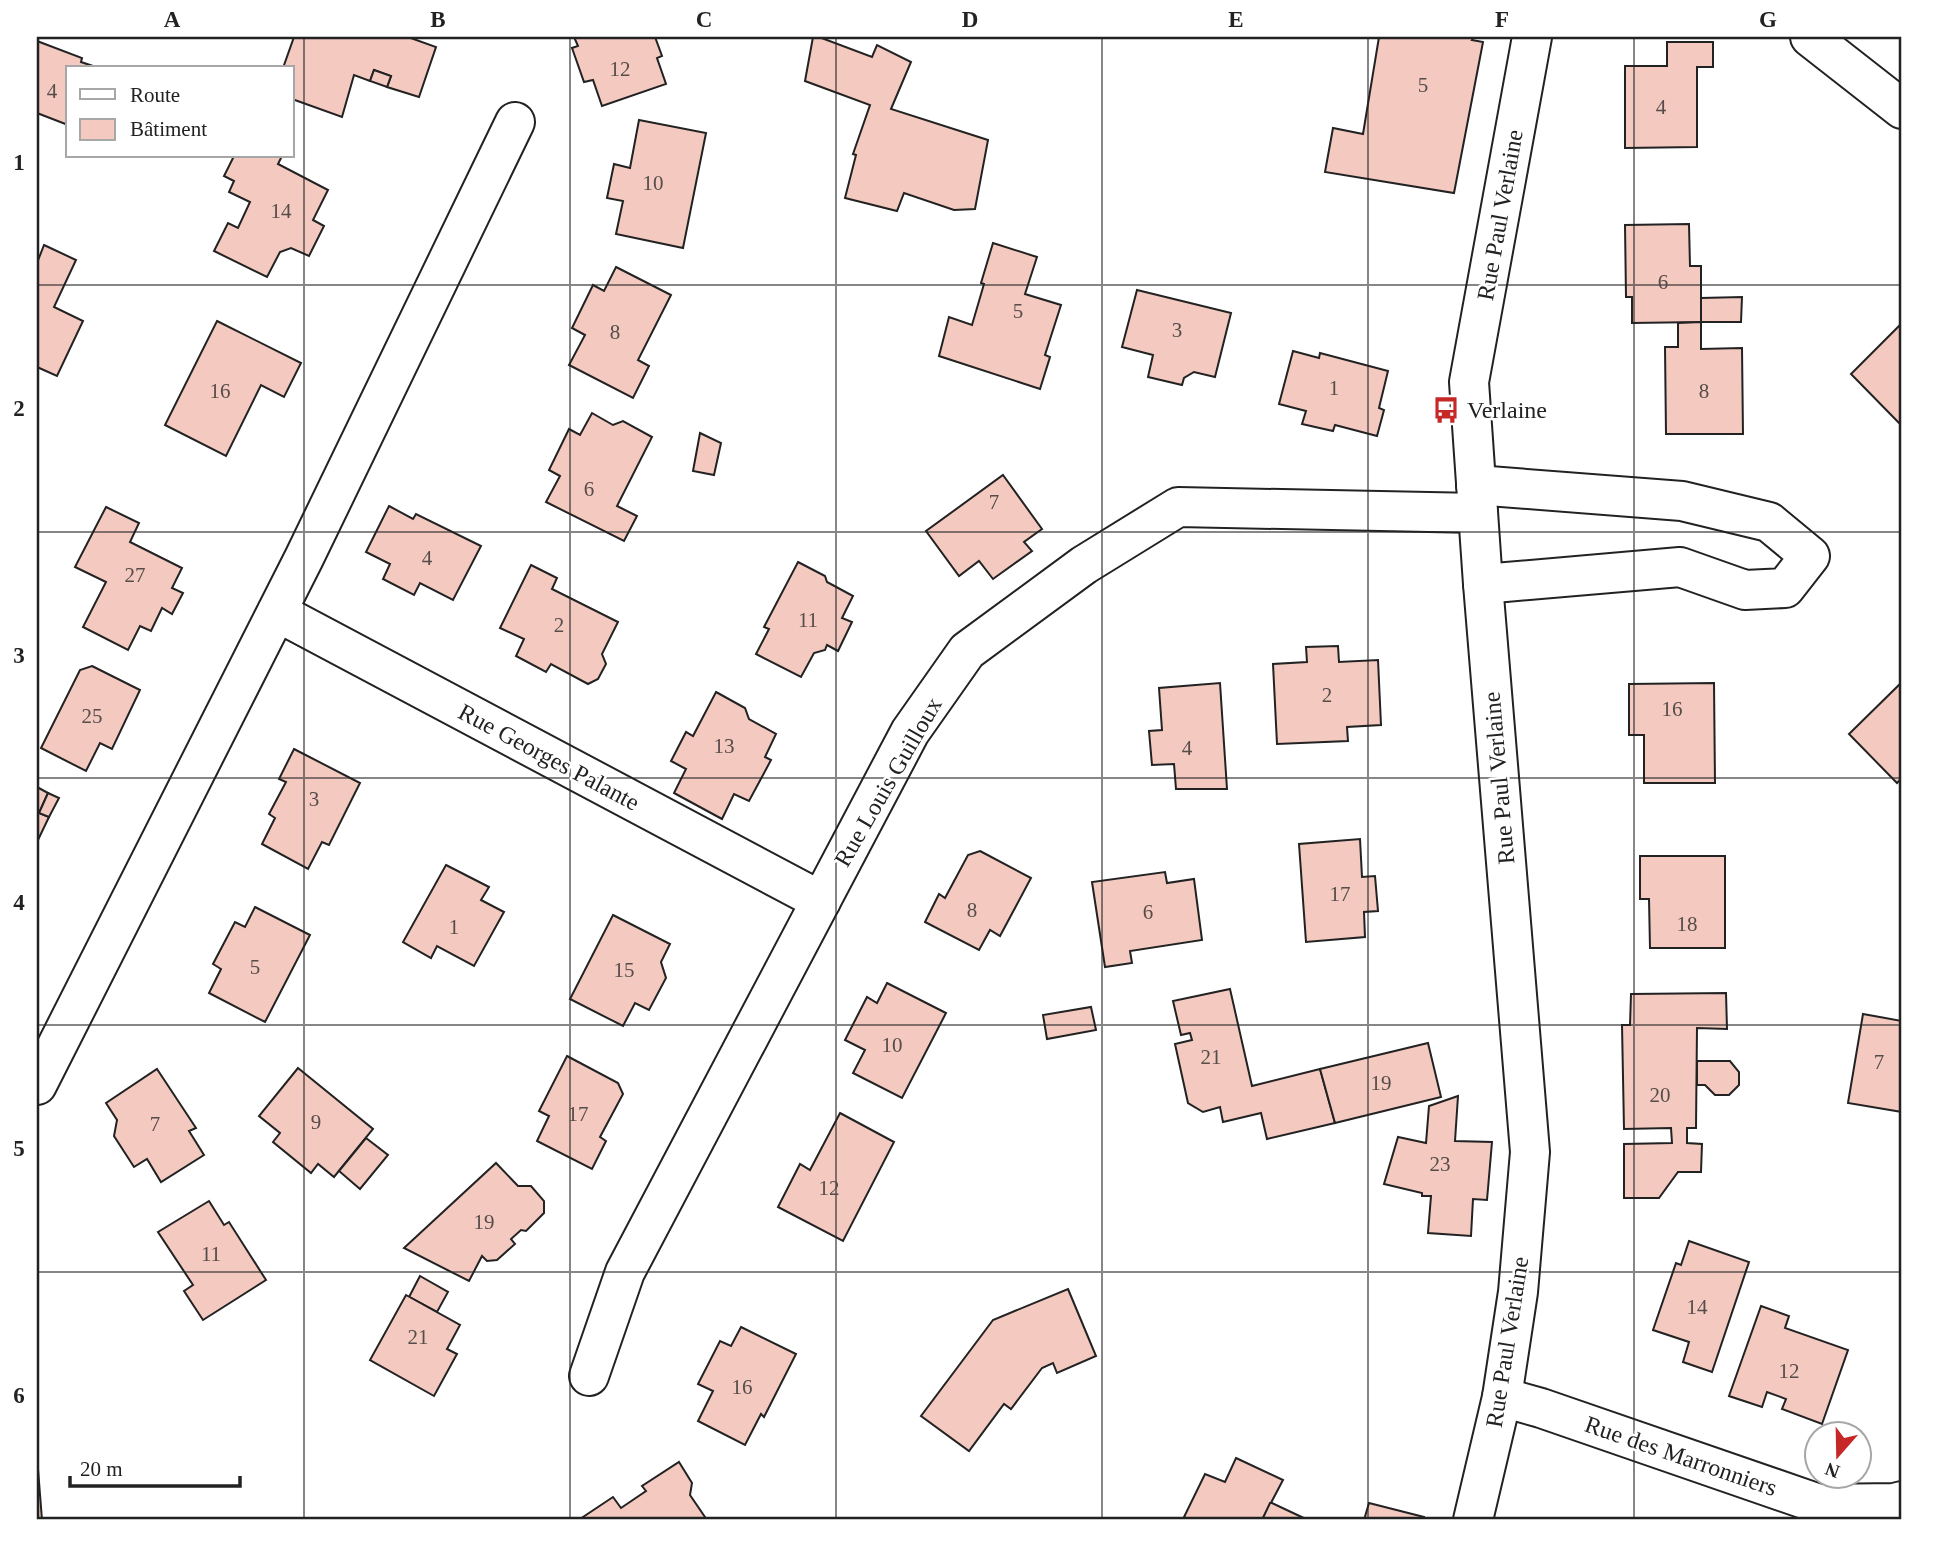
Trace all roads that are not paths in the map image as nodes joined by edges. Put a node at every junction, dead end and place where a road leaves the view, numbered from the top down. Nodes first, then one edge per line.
1 (1532, 37) edge
2 (1810, 37) edge
3 (1902, 109) edge
4 (515, 122) dead end
5 (1477, 499) junction
6 (1483, 584) junction
7 (277, 612) junction
8 (821, 901) junction
9 (37, 1084) edge
10 (589, 1376) dead end
11 (1502, 1398) junction
12 (1902, 1501) edge
13 (1473, 1520) edge

1 - 5 street, Rue Paul Verlaine
2 - 3 street
4 - 7 street
5 - 6 street, Rue Paul Verlaine
5 - 6 street, Rue Louis Guilloux
5 - 8 street, Rue Louis Guilloux
6 - 11 street, Rue Paul Verlaine
7 - 8 street, Rue Georges Palante
7 - 9 street
8 - 10 street, Rue Louis Guilloux
11 - 12 street, Rue des Marronniers
11 - 13 street, Rue Paul Verlaine

